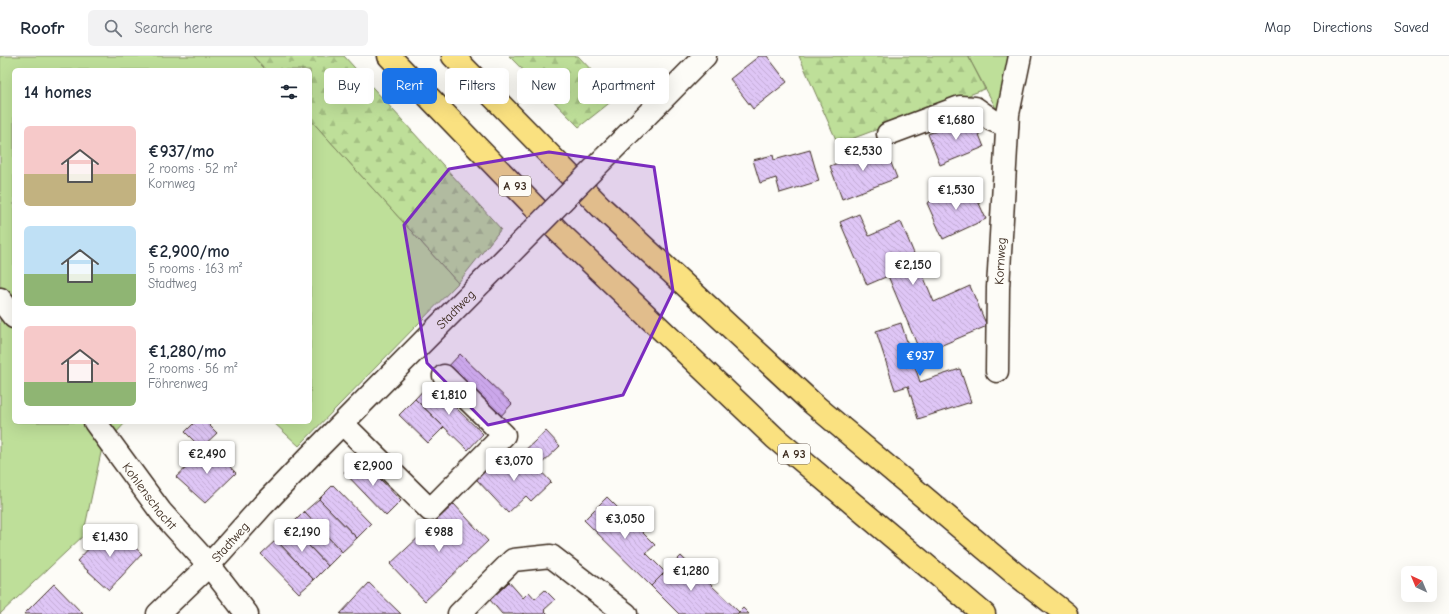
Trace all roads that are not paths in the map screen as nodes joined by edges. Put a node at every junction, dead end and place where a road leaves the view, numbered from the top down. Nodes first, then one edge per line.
1 (389, 56) edge
2 (453, 56) edge
3 (705, 56) edge
4 (1020, 56) edge
5 (1007, 126) junction
6 (888, 134) dead end
7 (0, 299) edge
8 (12, 314) edge
9 (997, 371) dead end
10 (444, 376) dead end
11 (96, 424) edge
12 (342, 424) junction
13 (209, 565) junction
14 (158, 614) edge
15 (247, 614) edge
16 (459, 614) edge
17 (626, 614) edge
18 (984, 614) edge
19 (1066, 614) edge

1 - 18 highway, A 93
2 - 19 highway
3 - 12 street, Stadtweg, bridge
4 - 5 street, Kornweg
5 - 6 street
5 - 9 street, Kornweg
7 - 8 street
10 - 12 street
11 - 13 street, Kohlenschacht
12 - 13 street, Stadtweg
13 - 14 street, Stadtweg
13 - 15 street, Kohlenschacht
16 - 17 street

